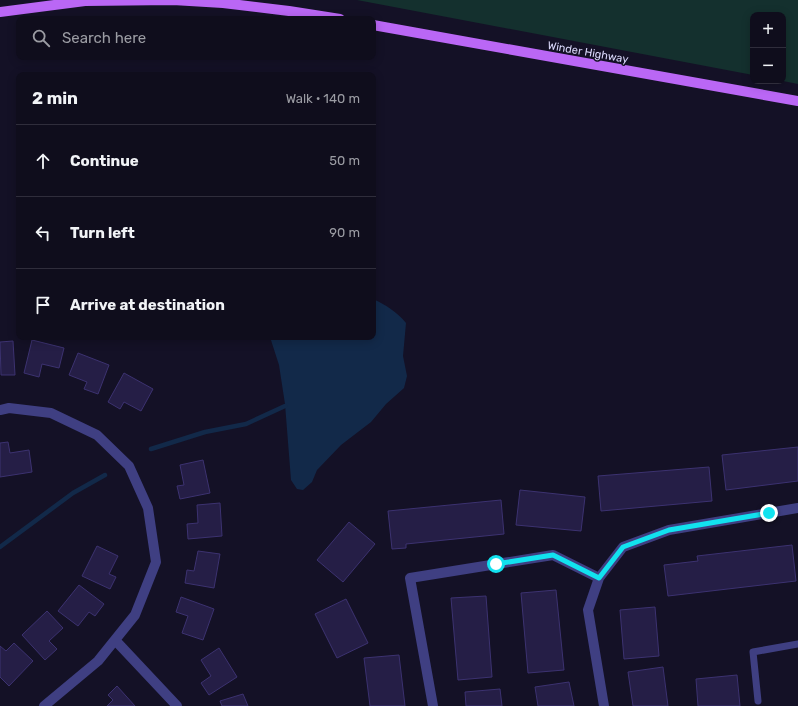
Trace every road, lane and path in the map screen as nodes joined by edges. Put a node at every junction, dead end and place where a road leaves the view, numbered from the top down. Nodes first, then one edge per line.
1 (172, 0) edge
2 (86, 1) edge
3 (0, 12) edge
4 (318, 16) edge
5 (376, 26) edge
6 (798, 101) edge
7 (0, 410) edge
8 (798, 508) edge
9 (599, 578) junction
10 (114, 640) junction
11 (798, 644) edge
12 (758, 701) dead end
13 (44, 706) edge
14 (176, 706) edge
15 (433, 706) edge
16 (604, 706) edge

1 - 2 main road
1 - 4 main road
2 - 3 main road
5 - 6 main road, Winder Highway
7 - 10 street
8 - 9 street
9 - 15 street
9 - 16 street
10 - 13 street
10 - 14 street
11 - 12 lane

